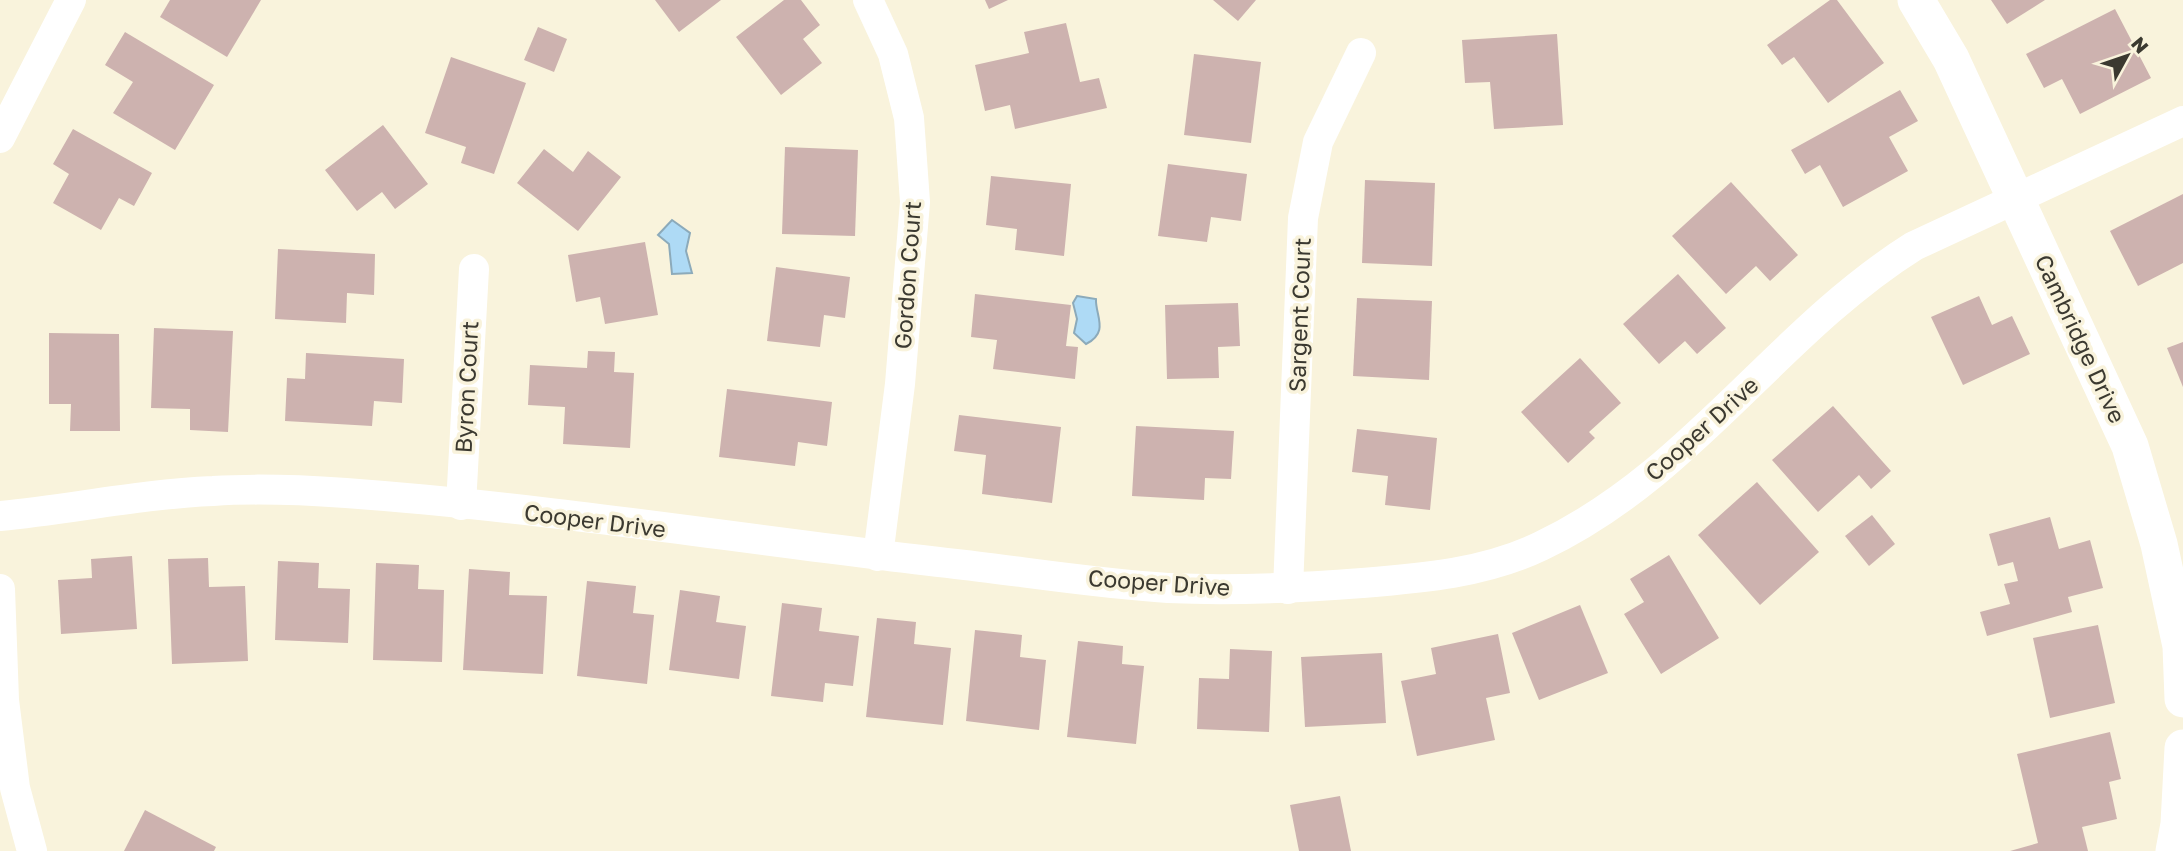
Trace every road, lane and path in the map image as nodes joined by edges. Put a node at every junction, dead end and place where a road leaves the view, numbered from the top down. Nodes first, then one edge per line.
1 (71, 0) edge
2 (868, 0) edge
3 (1916, 0) edge
4 (1361, 53) dead end
5 (2183, 121) edge
6 (0, 138) edge
7 (2016, 200) junction
8 (474, 269) dead end
9 (461, 505) junction
10 (0, 516) edge
11 (878, 556) junction
12 (0, 589) edge
13 (1288, 589) junction
14 (2183, 699) edge
15 (2183, 748) edge
16 (32, 851) edge
17 (2174, 851) edge

1 - 6 street
2 - 11 street, Gordon Court
3 - 7 street, Cambridge Drive
4 - 13 street, Sargent Court
5 - 7 street, Cooper Drive
7 - 13 street, Cooper Drive
7 - 14 street, Cambridge Drive
8 - 9 street, Byron Court
9 - 10 street, Cooper Drive
9 - 11 street, Cooper Drive
11 - 13 street, Cooper Drive
12 - 16 street
15 - 17 street

